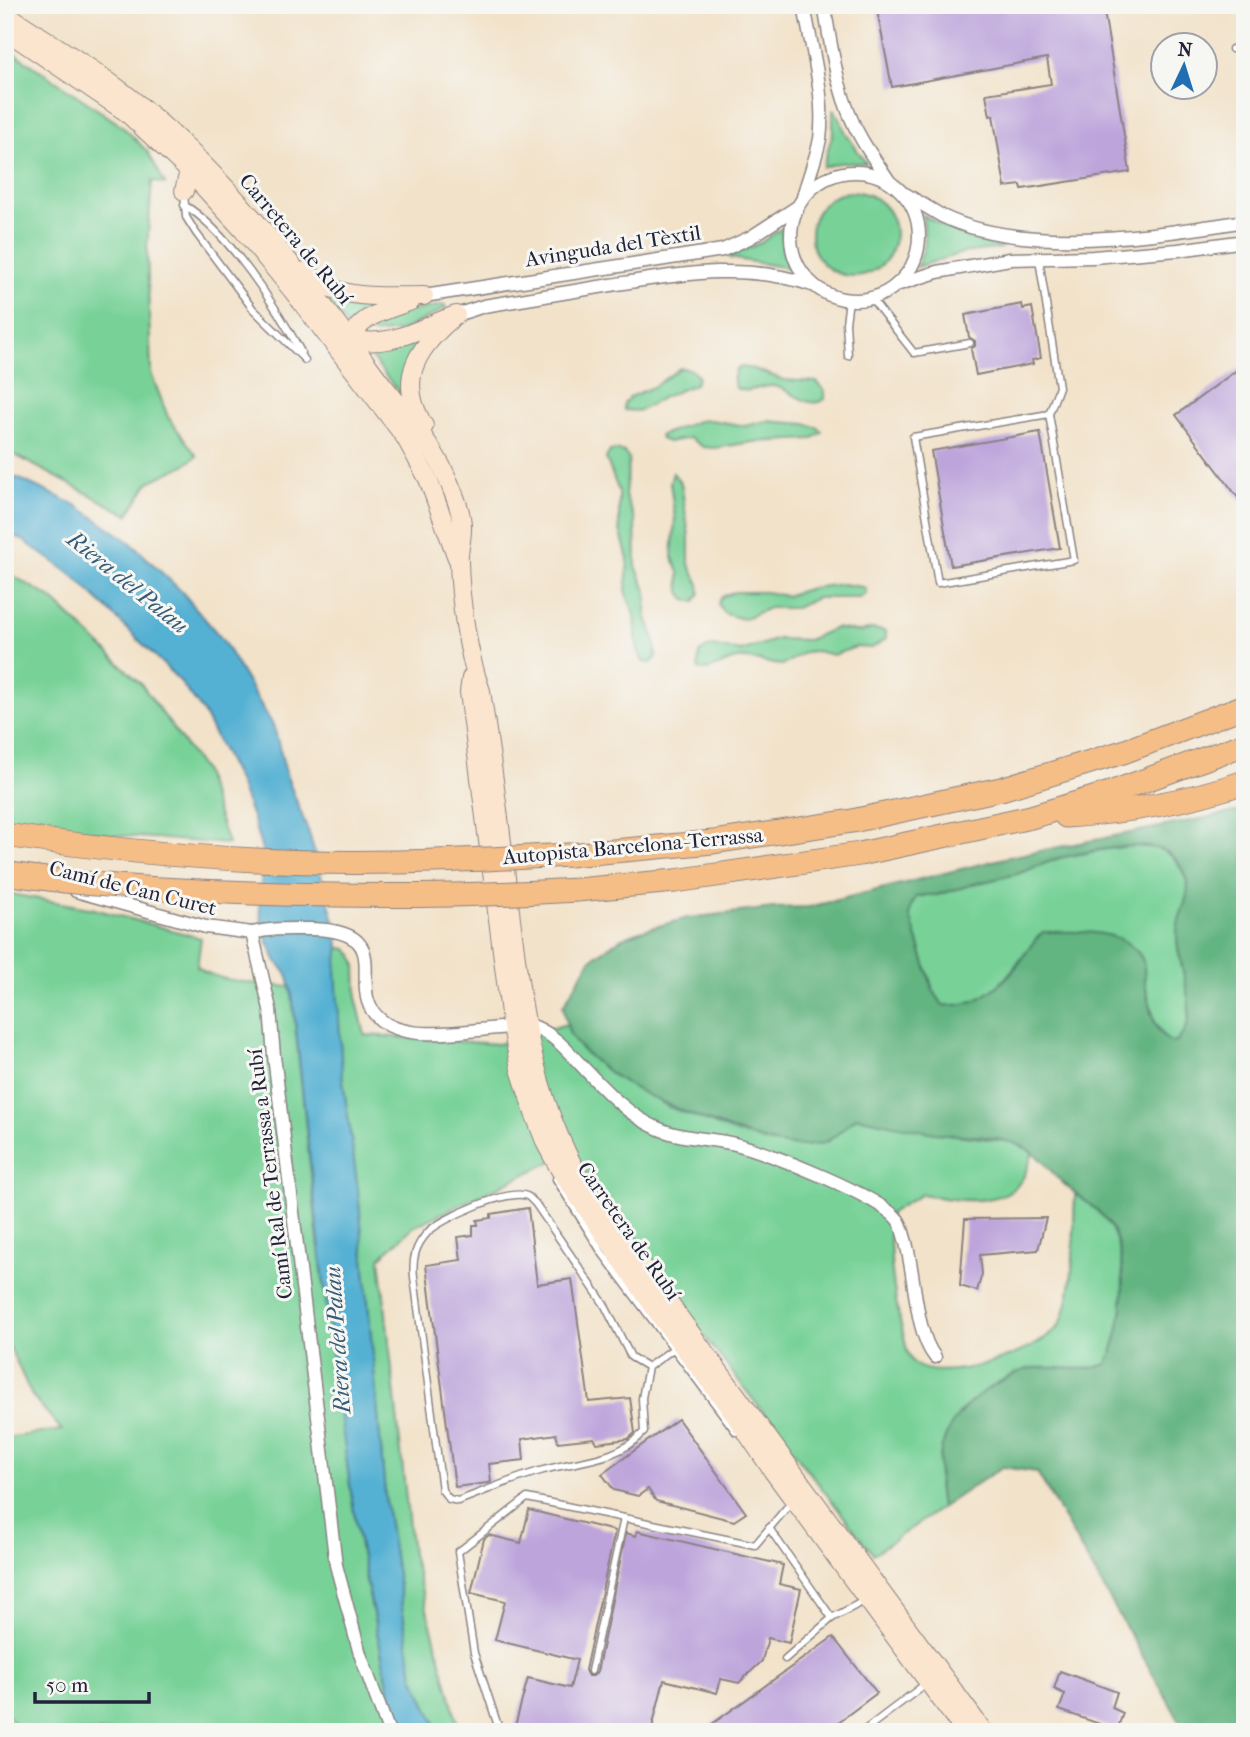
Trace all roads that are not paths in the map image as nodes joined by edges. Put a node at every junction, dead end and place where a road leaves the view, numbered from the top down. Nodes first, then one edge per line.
1 (804, 5) edge
2 (824, 5) edge
3 (5, 13) edge
4 (5, 30) edge
5 (1245, 45) edge
6 (1232, 49) dead end
7 (889, 181) junction
8 (193, 184) junction
9 (903, 193) junction
10 (800, 202) junction
11 (1245, 221) edge
12 (1245, 241) edge
13 (1039, 259) junction
14 (896, 285) junction
15 (816, 287) junction
16 (292, 290) junction
17 (424, 296) junction
18 (871, 298) junction
19 (849, 300) junction
20 (456, 316) junction
21 (351, 340) junction
22 (970, 343) dead end
23 (848, 356) dead end
24 (369, 390) junction
25 (1049, 414) junction
26 (438, 458) junction
27 (459, 561) junction
28 (473, 668) junction
29 (1245, 706) edge
30 (1245, 744) edge
31 (1245, 782) edge
32 (1031, 817) junction
33 (5, 835) edge
34 (5, 873) edge
35 (5, 883) edge
36 (252, 933) junction
37 (519, 1027) junction
38 (545, 1144) junction
39 (673, 1349) junction
40 (935, 1357) dead end
41 (648, 1367) junction
42 (789, 1505) junction
43 (624, 1518) junction
44 (769, 1528) junction
45 (862, 1602) junction
46 (832, 1618) junction
47 (785, 1659) dead end
48 (590, 1671) dead end
49 (924, 1685) junction
50 (960, 1726) edge
51 (389, 1732) edge
52 (500, 1732) edge
53 (862, 1732) edge
54 (984, 1732) edge

1 - 10 street
2 - 7 street
3 - 8 main road, Carretera de Rubí
4 - 8 main road, Carretera de Rubí
5 - 6 lane
7 - 9 street
7 - 10 street
8 - 8 lane
8 - 16 main road, Carretera de Rubí
8 - 17 main road
8 - 21 main road, Carretera de Rubí
9 - 11 street
9 - 14 street
10 - 15 street
10 - 17 street, Avinguda del Tèxtil
12 - 13 street
13 - 14 street
13 - 25 lane
14 - 18 street
15 - 19 street
15 - 20 street, Avinguda del Tèxtil
16 - 21 main road
16 - 24 main road, Carretera de Rubí
17 - 21 main road
18 - 19 street
18 - 22 lane
19 - 23 lane
20 - 21 main road
20 - 26 main road
21 - 24 main road
21 - 26 main road, Carretera de Rubí
24 - 27 main road, Carretera de Rubí
25 - 25 lane
26 - 27 main road, Carretera de Rubí
27 - 28 main road, Carretera de Rubí
28 - 37 main road, Carretera de Rubí
28 - 37 main road, Carretera de Rubí
29 - 33 highway, Autopista Barcelona-Terrassa, bridge
30 - 32 highway, Autopista Barcelona-Terrassa
31 - 32 highway
32 - 34 highway, Autopista Barcelona-Terrassa, bridge
35 - 36 street, Camí de Can Curet
36 - 37 street
36 - 51 street, Camí Ral de Terrassa a Rubí
37 - 38 main road, Carretera de Rubí
37 - 40 street
37 - 54 main road, Carretera de Rubí
38 - 39 lane
38 - 50 main road, Carretera de Rubí
39 - 41 lane
39 - 42 lane
41 - 41 lane
42 - 44 lane
42 - 45 lane
43 - 44 lane
43 - 48 lane
43 - 52 lane
44 - 46 lane
45 - 46 lane
45 - 49 lane
46 - 47 lane
49 - 50 lane
49 - 53 lane

